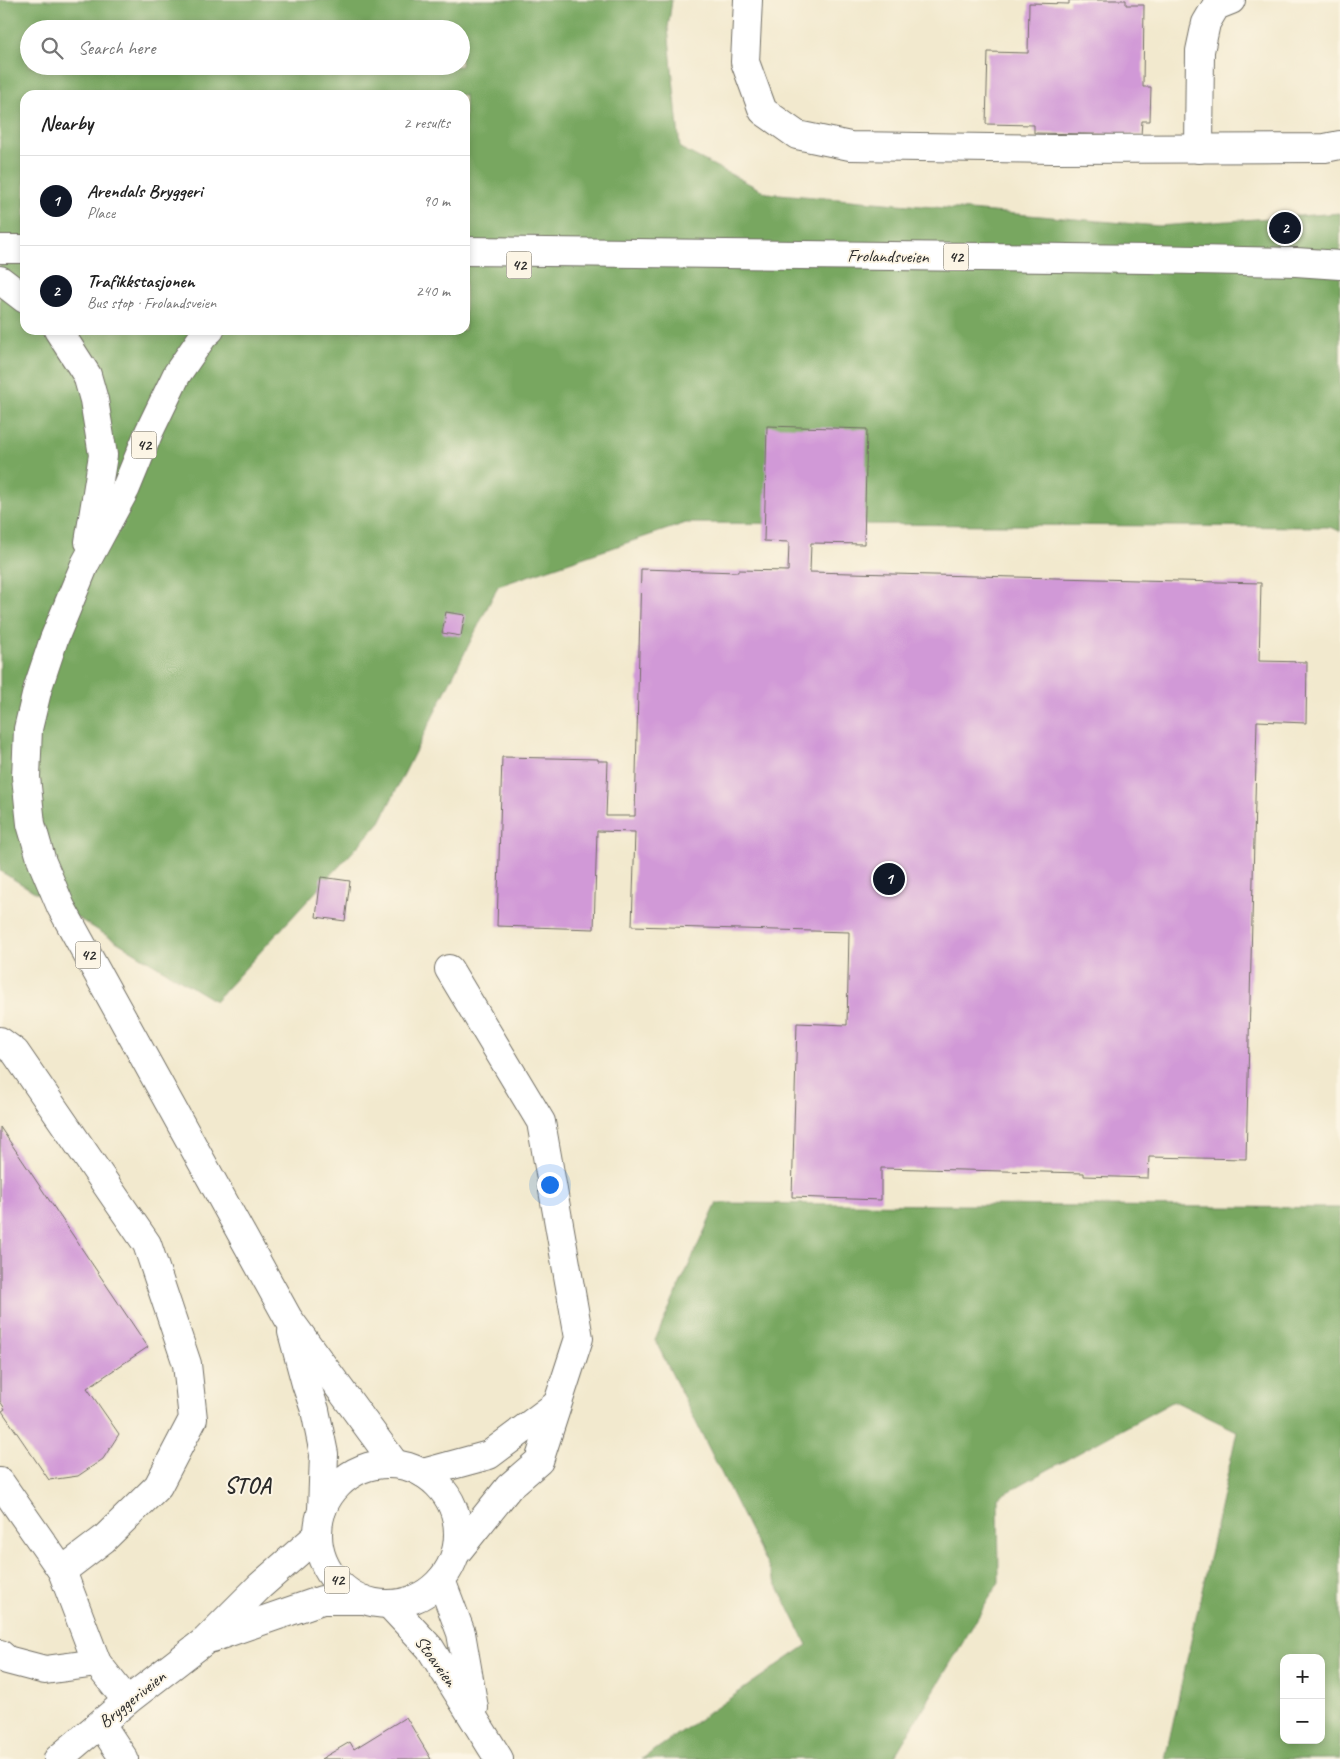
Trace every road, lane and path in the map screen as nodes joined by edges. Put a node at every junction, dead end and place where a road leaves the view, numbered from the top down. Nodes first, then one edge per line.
1 (748, 0) edge
2 (1231, 0) edge
3 (1340, 144) edge
4 (1199, 148) junction
5 (0, 249) edge
6 (20, 249) edge
7 (470, 251) edge
8 (571, 252) junction
9 (1340, 265) edge
10 (470, 270) edge
11 (0, 280) edge
12 (20, 295) edge
13 (61, 335) edge
14 (204, 335) edge
15 (85, 564) junction
16 (450, 969) dead end
17 (0, 1041) edge
18 (288, 1318) junction
19 (556, 1405) junction
20 (395, 1464) junction
21 (422, 1473) junction
22 (0, 1482) edge
23 (320, 1523) junction
24 (456, 1553) junction
25 (62, 1571) junction
26 (441, 1580) junction
27 (377, 1602) junction
28 (206, 1640) junction
29 (2, 1662) edge
30 (97, 1663) junction
31 (127, 1701) junction
32 (477, 1722) junction
33 (100, 1724) junction
34 (58, 1759) edge
35 (124, 1759) edge
36 (499, 1759) edge

1 - 4 main road
2 - 4 main road
3 - 4 main road
5 - 6 main road
7 - 8 main road, Frolandsveien / 42
8 - 9 main road, Frolandsveien / 42
8 - 10 main road, 42
11 - 12 main road
13 - 15 main road, 42
14 - 15 main road, 42
15 - 18 main road, 42
16 - 19 main road
17 - 25 main road
18 - 20 main road, 42
18 - 23 main road, 42
19 - 21 main road
19 - 24 main road
20 - 21 main road, 42
20 - 23 main road, 42
21 - 24 main road, 42
22 - 25 main road
23 - 27 main road, 42
23 - 28 main road, Bryggeriveien / 42
24 - 26 main road, 42
25 - 30 main road
26 - 27 main road, 42
26 - 32 main road, Stoaveien
27 - 28 main road, Bryggeriveien / 42
27 - 32 main road, Stoaveien
28 - 31 main road, Bryggeriveien / 42
29 - 30 main road
30 - 31 main road
31 - 33 main road, Bryggeriveien / 42
32 - 36 main road, Stoaveien
33 - 34 main road, Bryggeriveien / 42
33 - 35 main road

